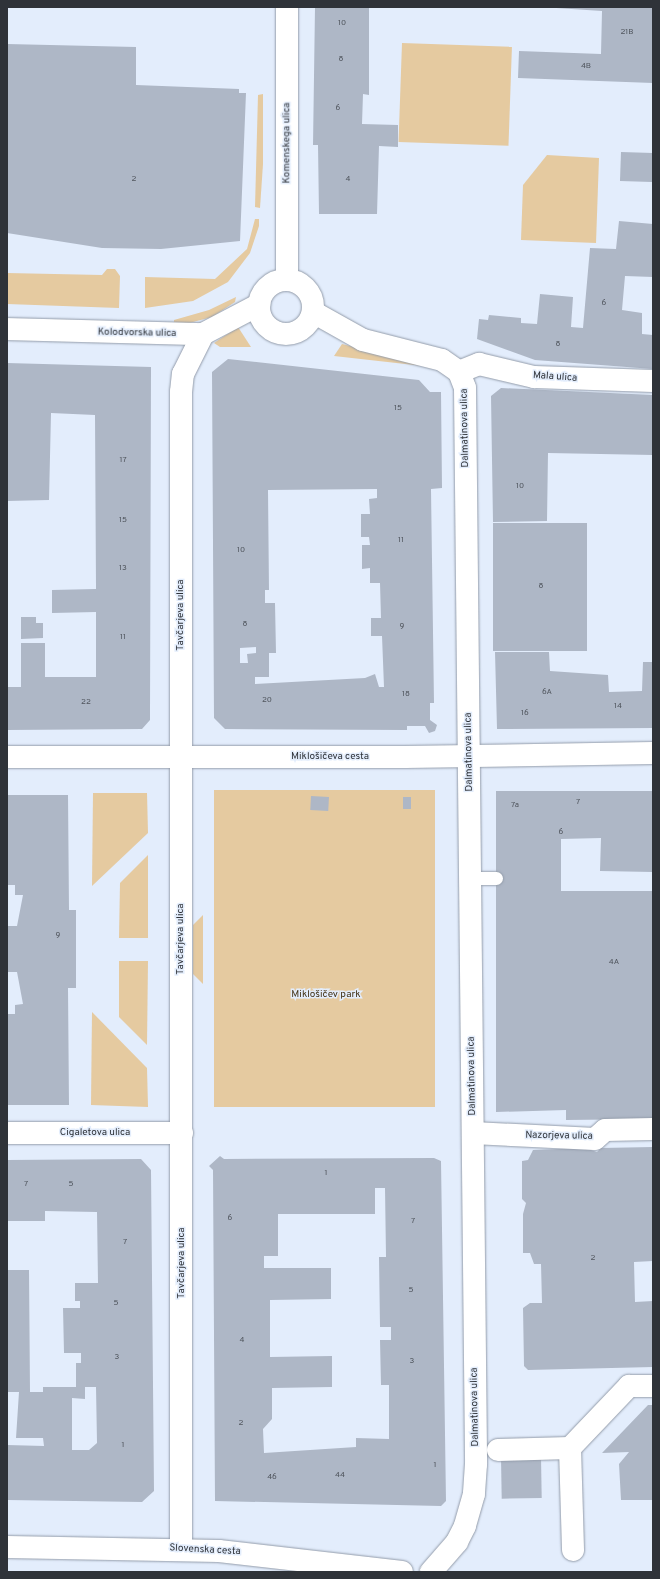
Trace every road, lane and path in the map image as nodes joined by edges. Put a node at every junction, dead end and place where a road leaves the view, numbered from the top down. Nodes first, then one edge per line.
1 (287, 7) edge
2 (287, 280) junction
3 (260, 304) junction
4 (313, 312) junction
5 (7, 329) edge
6 (203, 334) junction
7 (459, 372) junction
8 (653, 381) edge
9 (653, 753) edge
10 (468, 756) junction
11 (7, 757) edge
12 (181, 757) junction
13 (470, 878) junction
14 (496, 878) dead end
15 (653, 1130) edge
16 (480, 1132) junction
17 (7, 1133) edge
18 (182, 1133) junction
19 (596, 1139) junction
20 (653, 1144) edge
21 (653, 1386) edge
22 (570, 1448) junction
23 (498, 1450) dead end
24 (7, 1547) edge
25 (181, 1548) junction
26 (573, 1550) dead end
27 (402, 1572) edge
28 (431, 1572) edge

1 - 2 main road, Komenskega ulica
2 - 3 main road
2 - 4 main road
3 - 4 main road
3 - 6 main road, Kolodvorska ulica
4 - 7 main road
5 - 6 main road, Kolodvorska ulica
6 - 12 main road, Tavčarjeva ulica
7 - 8 main road, Mala ulica
7 - 10 main road, Dalmatinova ulica
9 - 10 main road, Miklošičeva cesta
10 - 12 main road, Miklošičeva cesta
10 - 13 main road, Dalmatinova ulica
11 - 12 main road, Miklošičeva cesta
12 - 18 main road, Tavčarjeva ulica
13 - 14 lane
13 - 16 main road, Dalmatinova ulica
15 - 19 main road, Nazorjeva ulica
16 - 19 main road, Nazorjeva ulica
16 - 28 main road, Dalmatinova ulica
17 - 18 main road, Cigaletova ulica
18 - 25 main road, Tavčarjeva ulica
19 - 20 main road
21 - 22 main road
22 - 23 main road
22 - 26 main road
24 - 25 main road, Slovenska cesta
25 - 27 main road, Slovenska cesta

